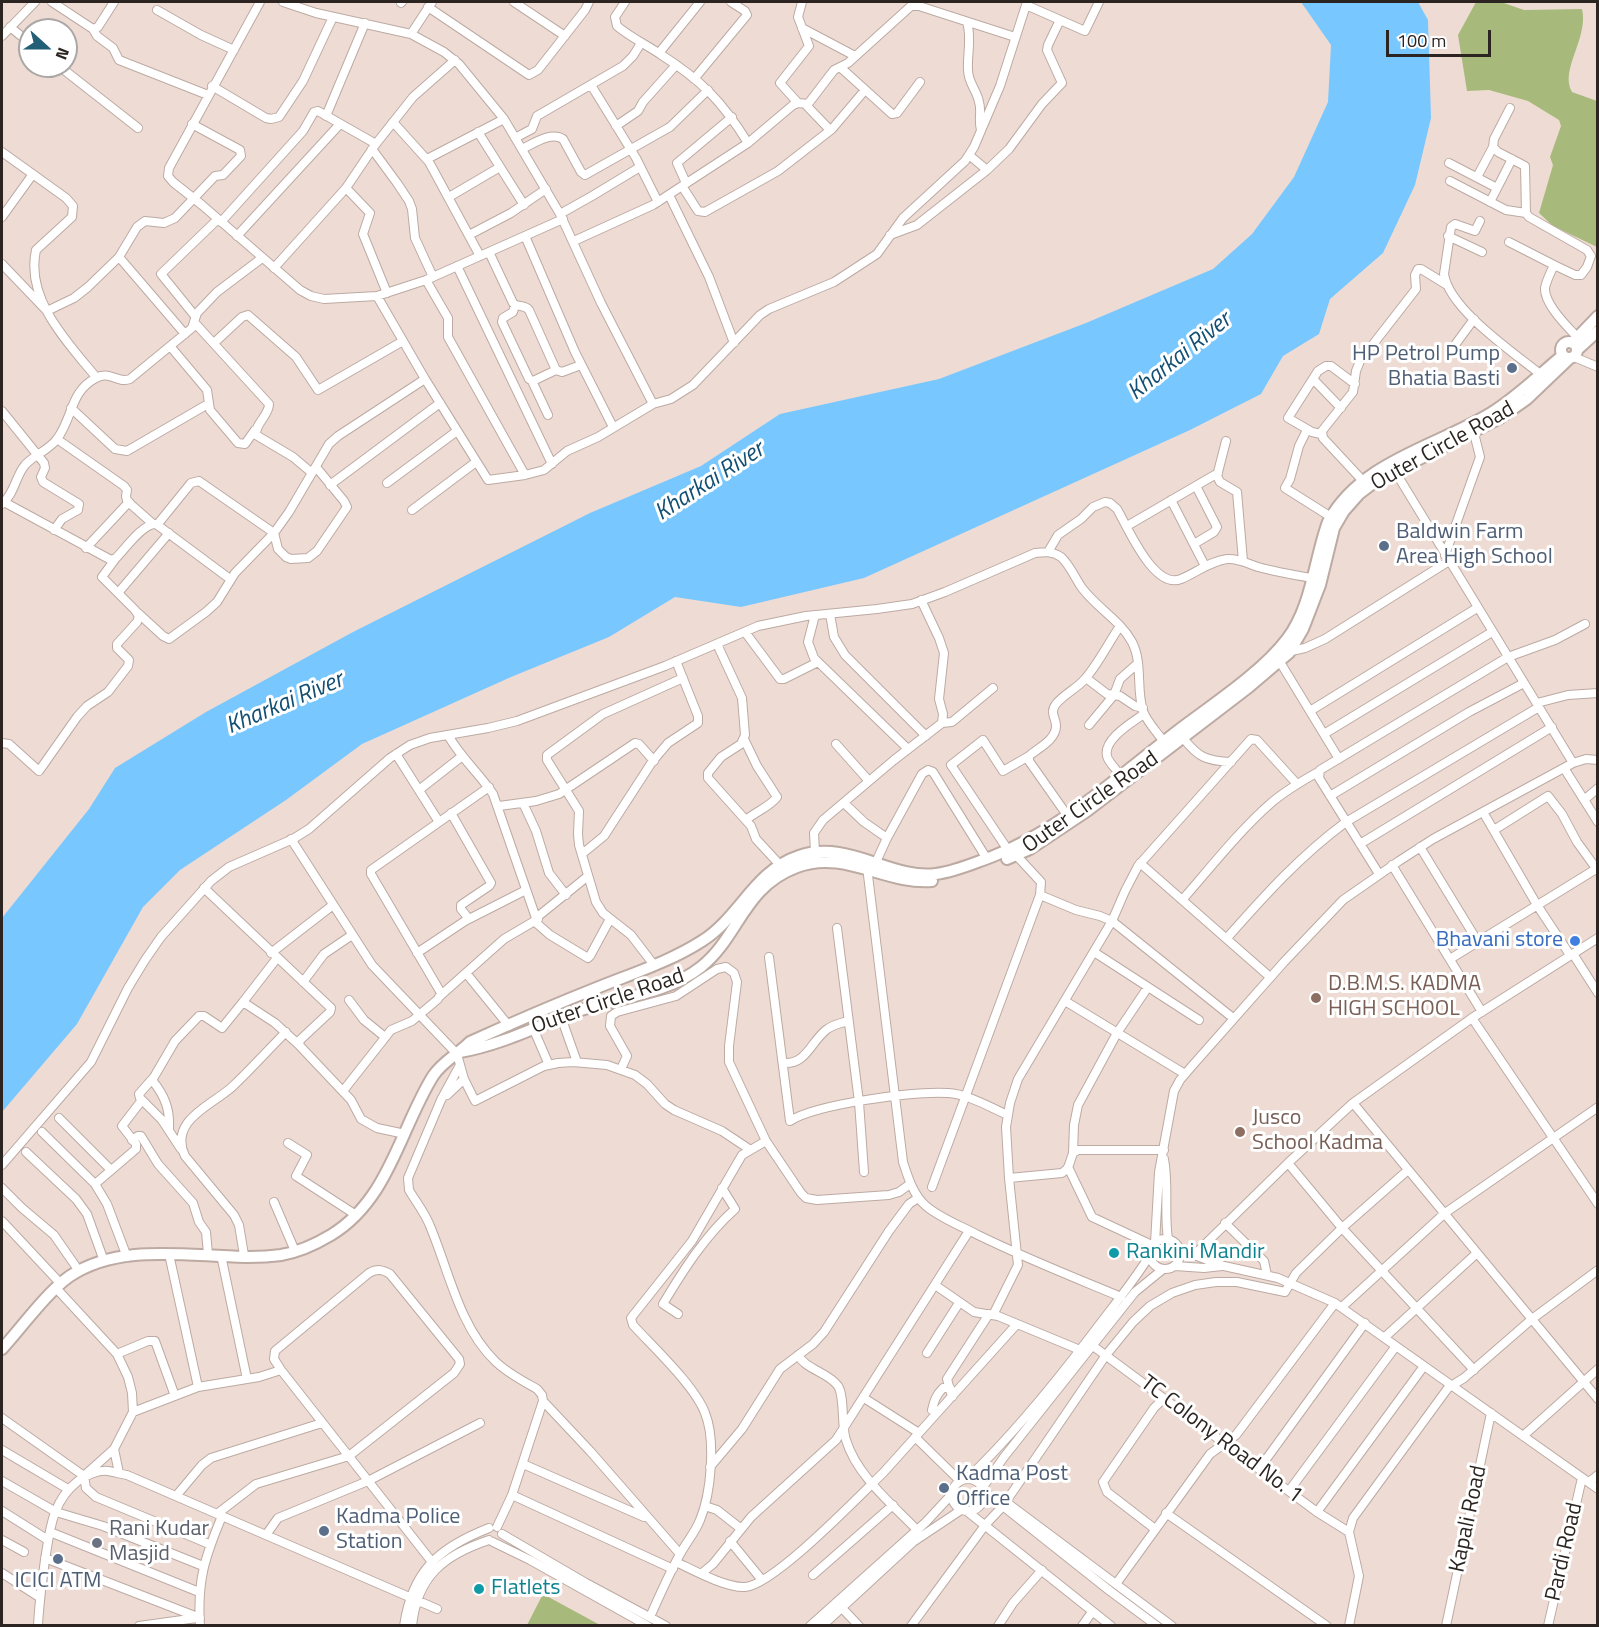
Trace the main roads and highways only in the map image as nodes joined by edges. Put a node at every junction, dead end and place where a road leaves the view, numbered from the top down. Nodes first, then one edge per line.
1 (1598, 316) edge
2 (1598, 331) edge
3 (1572, 350) junction
4 (1392, 467) junction
5 (1278, 656) junction
6 (1012, 852) junction
7 (870, 864) junction
8 (459, 1057) junction
9 (4, 1343) edge

1 - 3 main road
2 - 3 main road
3 - 4 main road, Outer Circle Road
3 - 4 main road, Outer Circle Road
4 - 5 main road, Outer Circle Road
4 - 5 main road, Outer Circle Road
5 - 6 main road, Outer Circle Road
5 - 6 main road, Outer Circle Road
6 - 7 main road, Outer Circle Road
6 - 7 main road, Outer Circle Road
7 - 8 main road, Outer Circle Road
7 - 8 main road, Outer Circle Road
8 - 9 main road, Outer Circle Road

